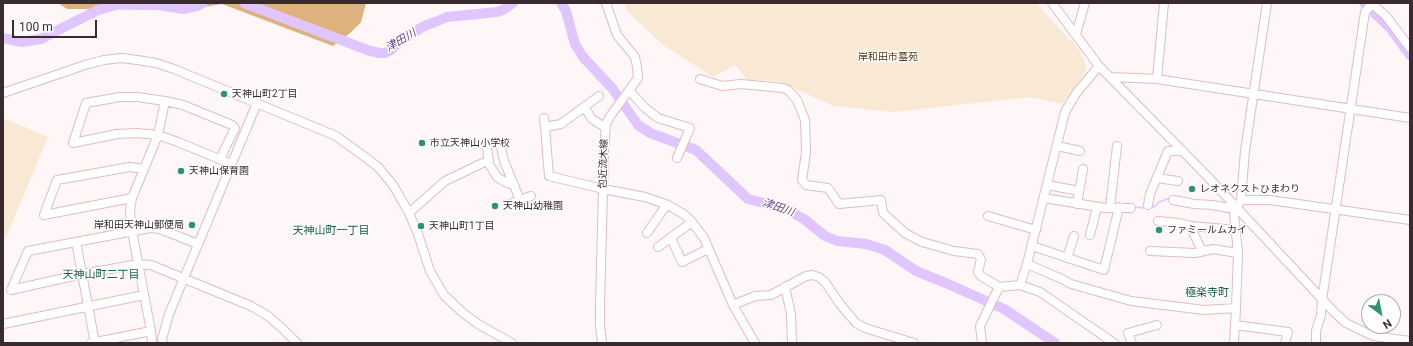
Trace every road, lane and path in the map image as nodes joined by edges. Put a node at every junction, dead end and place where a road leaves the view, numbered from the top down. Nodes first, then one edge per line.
1 (606, 3) edge
2 (1052, 3) edge
3 (1085, 3) edge
4 (1164, 3) edge
5 (1267, 3) edge
6 (1371, 3) edge
7 (1076, 34) junction
8 (1410, 48) edge
9 (1099, 66) junction
10 (1110, 77) junction
11 (700, 79) dead end
12 (1157, 79) junction
13 (627, 92) junction
14 (3, 93) edge
15 (1254, 94) junction
16 (599, 96) dead end
17 (165, 101) junction
18 (257, 103) junction
19 (584, 107) junction
20 (1351, 109) junction
21 (544, 118) dead end
22 (1410, 118) edge
23 (545, 127) junction
24 (606, 128) junction
25 (158, 135) junction
26 (1057, 146) junction
27 (1117, 146) dead end
28 (1080, 151) dead end
29 (1183, 151) junction
30 (677, 158) dead end
31 (220, 159) junction
32 (486, 161) junction
33 (231, 164) junction
34 (144, 169) junction
35 (1083, 169) dead end
36 (1157, 178) junction
37 (493, 179) dead end
38 (1178, 181) dead end
39 (514, 184) junction
40 (1048, 185) junction
41 (603, 190) junction
42 (1074, 190) dead end
43 (531, 196) dead end
44 (132, 198) junction
45 (1044, 198) junction
46 (520, 200) junction
47 (1173, 200) dead end
48 (1241, 200) junction
49 (510, 204) dead end
50 (1077, 204) junction
51 (668, 205) junction
52 (1148, 205) dead end
53 (1097, 206) junction
54 (1119, 207) junction
55 (1110, 208) junction
56 (1131, 208) dead end
57 (1236, 208) junction
58 (1336, 209) junction
59 (409, 212) junction
60 (988, 216) dead end
61 (1410, 220) edge
62 (1158, 221) dead end
63 (692, 222) junction
64 (1036, 230) junction
65 (1192, 230) dead end
66 (1236, 230) junction
67 (132, 231) junction
68 (647, 233) dead end
69 (1090, 235) dead end
70 (1074, 236) dead end
71 (671, 238) junction
72 (76, 242) junction
73 (198, 244) junction
74 (1032, 246) junction
75 (658, 247) dead end
76 (708, 249) junction
77 (1150, 251) dead end
78 (1202, 251) junction
79 (1238, 253) junction
80 (1067, 258) junction
81 (138, 264) junction
82 (1027, 264) junction
83 (82, 274) junction
84 (184, 278) junction
85 (1020, 285) junction
86 (785, 287) junction
87 (999, 287) junction
88 (144, 294) junction
89 (1322, 300) junction
90 (732, 305) junction
91 (88, 307) junction
92 (1236, 308) junction
93 (3, 324) edge
94 (1157, 325) dead end
95 (1234, 325) junction
96 (151, 331) junction
97 (1406, 341) edge
98 (1109, 342) edge
99 (93, 343) edge
100 (152, 343) edge
101 (163, 343) edge
102 (297, 343) edge
103 (512, 343) edge
104 (602, 343) edge
105 (755, 343) edge
106 (792, 343) edge
107 (912, 343) edge
108 (982, 343) edge
109 (1132, 343) edge
110 (1234, 343) edge
111 (1285, 343) edge
112 (1316, 343) edge

1 - 13 street, 包近流木線
2 - 7 street
3 - 7 street
4 - 12 street
5 - 15 street
6 - 8 street
6 - 20 street
7 - 9 street
9 - 10 street
9 - 26 street
10 - 12 street
10 - 29 street
11 - 87 street
12 - 15 street
13 - 24 street, 包近流木線
13 - 30 street
14 - 18 street
15 - 20 street
15 - 48 street
16 - 19 street
17 - 25 street
17 - 25 street
17 - 31 street
18 - 33 street
18 - 59 street
19 - 23 street
19 - 24 street
20 - 22 street
20 - 58 street
21 - 23 street
23 - 41 street
24 - 41 street, 包近流木線
25 - 31 street
25 - 34 street
26 - 28 street
26 - 40 street
27 - 55 street
29 - 36 street
29 - 57 street
31 - 33 street
32 - 37 street
32 - 39 street
32 - 39 street
32 - 59 street
33 - 73 street
34 - 44 street
34 - 44 street
35 - 50 street
36 - 38 street
36 - 52 street
39 - 46 street
40 - 42 street
40 - 45 street
41 - 51 street
41 - 104 street, 包近流木線
43 - 46 street
44 - 67 street
45 - 50 street
45 - 64 street
46 - 49 street
47 - 57 street
48 - 57 street
48 - 58 street
50 - 53 street
51 - 63 street
51 - 68 street
53 - 55 street
53 - 69 street
54 - 55 street
54 - 56 street
54 - 80 street
57 - 66 street
57 - 89 street
58 - 61 street
58 - 89 street
59 - 103 street
60 - 64 street
62 - 66 street
63 - 71 street
63 - 76 street
64 - 74 street
65 - 78 street
66 - 79 street
67 - 72 street
67 - 73 street
67 - 81 street
70 - 80 street
71 - 75 street
71 - 76 street
72 - 83 street
72 - 83 street
73 - 84 street
74 - 80 street
74 - 82 street
76 - 90 street
77 - 78 street
78 - 79 street
79 - 92 street
81 - 83 street
81 - 84 street
81 - 88 street
82 - 85 street
82 - 92 street
83 - 91 street
84 - 101 street
84 - 102 street
85 - 87 street
85 - 98 street
86 - 90 street
86 - 106 street
86 - 107 street
87 - 108 street
88 - 91 street
88 - 96 street
89 - 97 street
89 - 112 street
90 - 105 street
91 - 93 street
91 - 99 street
92 - 95 street
94 - 109 street
95 - 110 street
95 - 111 street
96 - 99 street
96 - 100 street

